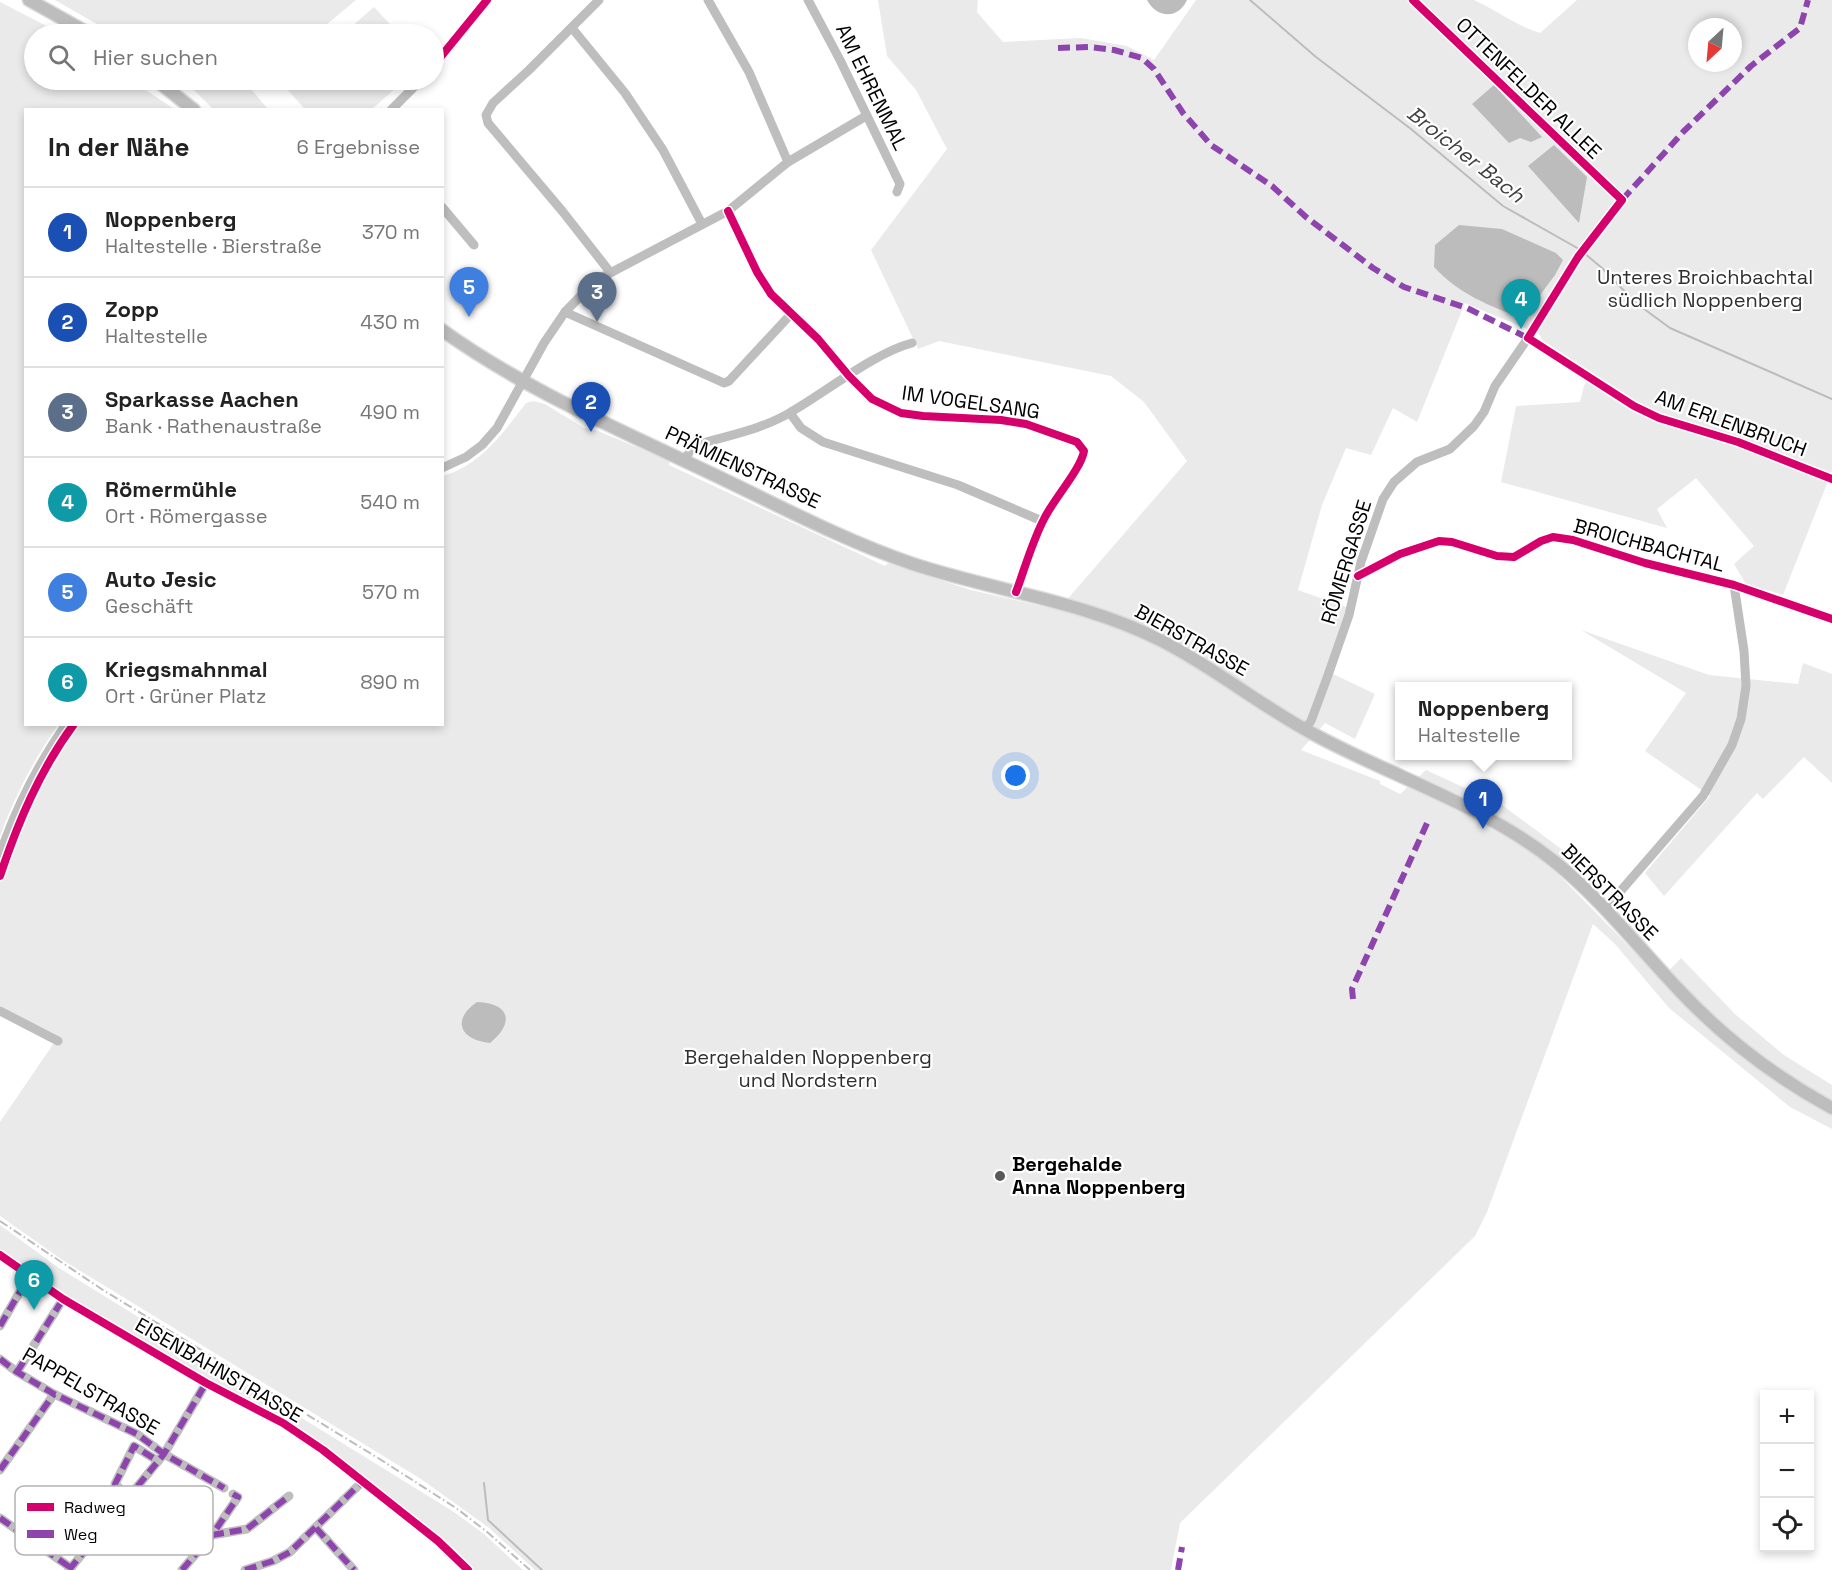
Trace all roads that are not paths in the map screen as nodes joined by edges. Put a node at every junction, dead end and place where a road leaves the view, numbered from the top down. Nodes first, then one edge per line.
1 (29, 0) edge
2 (487, 0) edge
3 (599, 0) edge
4 (708, 0) edge
5 (808, 0) edge
6 (1413, 0) edge
7 (72, 24) edge
8 (572, 28) junction
9 (444, 52) edge
10 (169, 90) edge
11 (411, 90) edge
12 (191, 108) edge
13 (394, 108) edge
14 (866, 116) junction
15 (788, 162) junction
16 (897, 192) dead end
17 (1622, 200) joint
18 (444, 209) edge
19 (728, 211) junction
20 (702, 224) junction
21 (474, 245) dead end
22 (610, 272) junction
23 (565, 312) junction
24 (791, 314) junction
25 (444, 331) edge
26 (1528, 338) junction
27 (912, 343) dead end
28 (849, 376) junction
29 (522, 381) junction
30 (790, 413) junction
31 (684, 460) junction
32 (444, 467) edge
33 (1832, 479) edge
34 (1042, 521) junction
35 (1358, 576) junction
36 (1734, 585) junction
37 (1016, 592) junction
38 (1045, 599) joint
39 (1832, 619) edge
40 (65, 726) edge
41 (1305, 729) junction
42 (0, 854) edge
43 (1605, 909) junction
44 (0, 1011) edge
45 (58, 1041) dead end
46 (1832, 1108) edge
47 (0, 1255) edge
48 (29, 1276) junction
49 (63, 1299) junction
50 (0, 1326) edge
51 (0, 1359) edge
52 (17, 1372) junction
53 (206, 1383) junction
54 (54, 1394) junction
55 (161, 1457) junction
56 (0, 1470) edge
57 (363, 1480) junction
58 (117, 1486) edge
59 (138, 1486) edge
60 (289, 1497) dead end
61 (0, 1518) edge
62 (316, 1528) junction
63 (15, 1529) edge
64 (213, 1534) edge
65 (213, 1535) edge
66 (51, 1555) edge
67 (81, 1555) edge
68 (195, 1555) edge
69 (70, 1569) edge
70 (182, 1570) edge
71 (245, 1570) edge
72 (354, 1570) edge
73 (468, 1570) edge

1 - 7 main road
2 - 9 street
3 - 8 street
4 - 15 street
5 - 14 street, AM EHRENMAL
6 - 17 street, OTTENFELDER ALLEE
8 - 20 street
8 - 22 street
10 - 12 main road
11 - 13 street
14 - 15 street
14 - 16 street, AM EHRENMAL
15 - 19 street
17 - 26 street, RÖMERGASSE
18 - 21 street
19 - 20 street
19 - 24 street
20 - 22 street
22 - 23 street
23 - 24 street
23 - 29 street
24 - 28 street
25 - 29 main road, PRÄMIENSTRASSE
26 - 33 street, AM ERLENBRUCH
26 - 35 street, RÖMERGASSE
27 - 28 street
28 - 30 street
28 - 34 street, IM VOGELSANG
29 - 31 main road, PRÄMIENSTRASSE
29 - 32 street
30 - 31 street
30 - 34 street
31 - 37 main road, PRÄMIENSTRASSE
34 - 37 street
35 - 36 street, BROICHBACHTAL
35 - 41 street, RÖMERGASSE
36 - 39 street, BROICHBACHTAL
36 - 43 street
37 - 38 main road, PRÄMIENSTRASSE
38 - 41 main road, BIERSTRASSE
40 - 42 street
41 - 43 main road, BIERSTRASSE
43 - 46 main road, BIERSTRASSE
44 - 45 street
47 - 48 street, EISENBAHNSTRASSE
48 - 49 street, EISENBAHNSTRASSE
48 - 50 street
49 - 52 street
49 - 53 street, EISENBAHNSTRASSE
51 - 52 street, PAPPELSTRASSE
52 - 54 street, PAPPELSTRASSE
53 - 55 street
53 - 57 street, EISENBAHNSTRASSE
54 - 55 street, PAPPELSTRASSE
54 - 56 street
55 - 58 street
55 - 59 street
55 - 64 street
57 - 62 street
57 - 73 street, EISENBAHNSTRASSE
60 - 65 street
61 - 63 street
62 - 71 street
62 - 72 street
66 - 69 street
67 - 69 street
68 - 70 street

